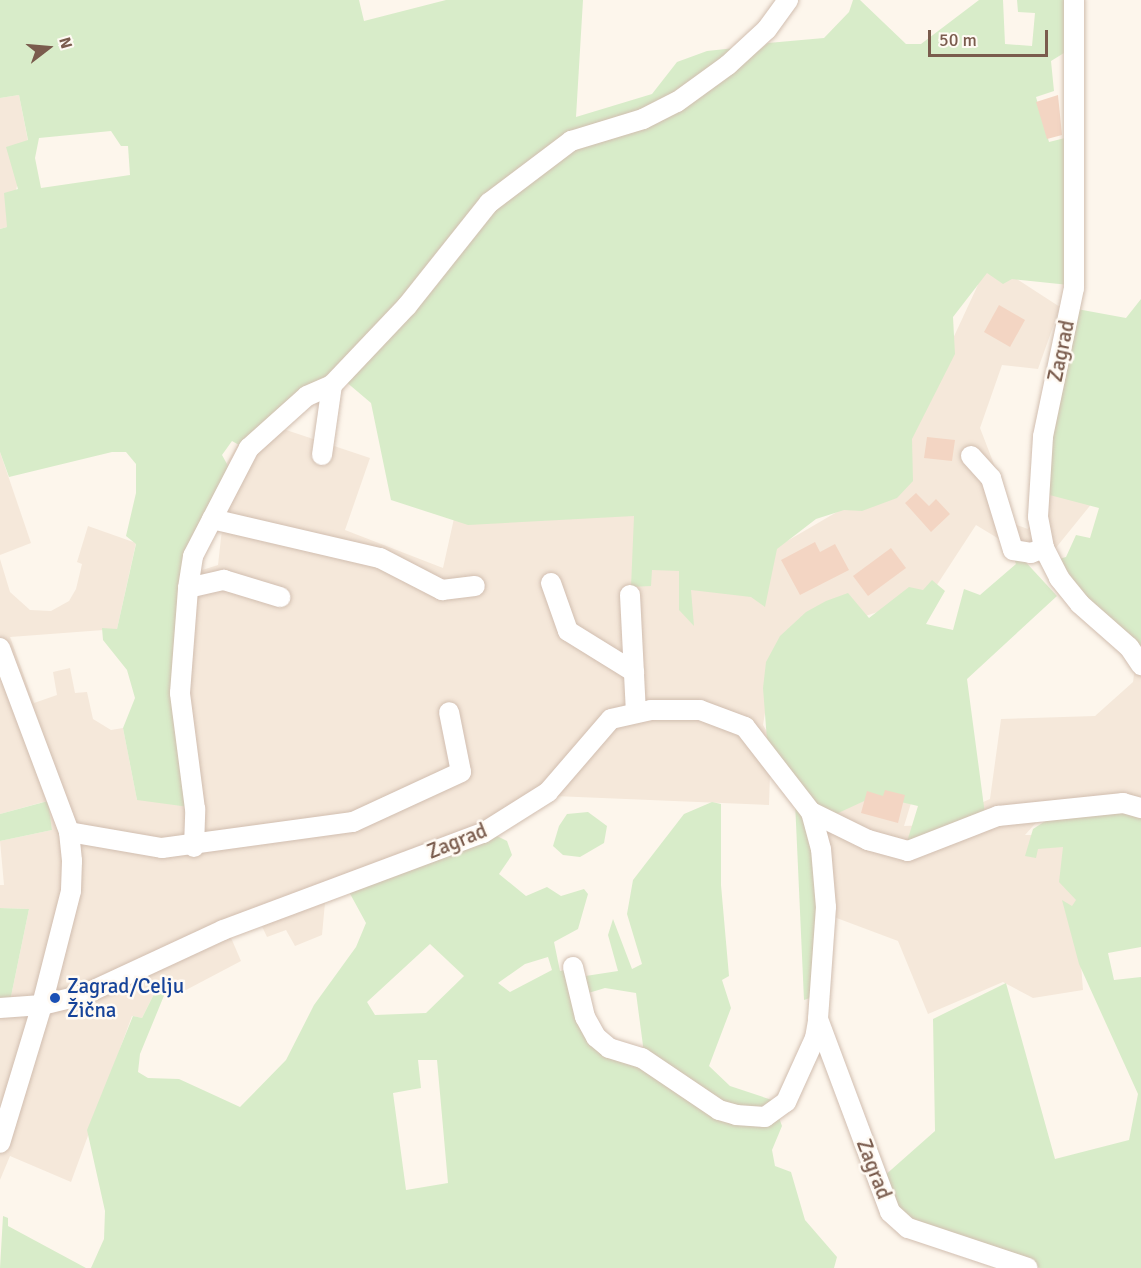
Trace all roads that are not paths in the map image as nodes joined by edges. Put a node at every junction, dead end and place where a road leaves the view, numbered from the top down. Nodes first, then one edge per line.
1 (788, 0) edge
2 (1074, 0) edge
3 (332, 385) junction
4 (322, 455) dead end
5 (971, 456) dead end
6 (212, 519) junction
7 (1044, 548) junction
8 (551, 583) dead end
9 (475, 586) dead end
10 (188, 588) junction
11 (630, 595) dead end
12 (280, 597) dead end
13 (0, 648) edge
14 (1141, 665) edge
15 (634, 672) junction
16 (449, 712) dead end
17 (636, 713) junction
18 (1141, 808) edge
19 (811, 813) junction
20 (69, 832) junction
21 (194, 847) junction
22 (573, 967) dead end
23 (42, 1005) junction
24 (0, 1008) edge
25 (818, 1019) junction
26 (0, 1143) edge
27 (1028, 1268) edge

1 - 3 street
2 - 7 street, Zagrad
3 - 4 street
3 - 6 street
5 - 7 street
6 - 9 street
6 - 10 street
7 - 14 street, Zagrad
8 - 15 street
10 - 12 street
10 - 21 street
11 - 15 street
13 - 20 street
15 - 17 street
16 - 21 street
17 - 19 street, Zagrad
17 - 23 street, Zagrad
18 - 19 street, Zagrad
19 - 25 street, Zagrad
20 - 21 street
20 - 23 street
22 - 25 street, Zagrad
23 - 24 street, Zagrad
23 - 26 street
25 - 27 street, Zagrad

